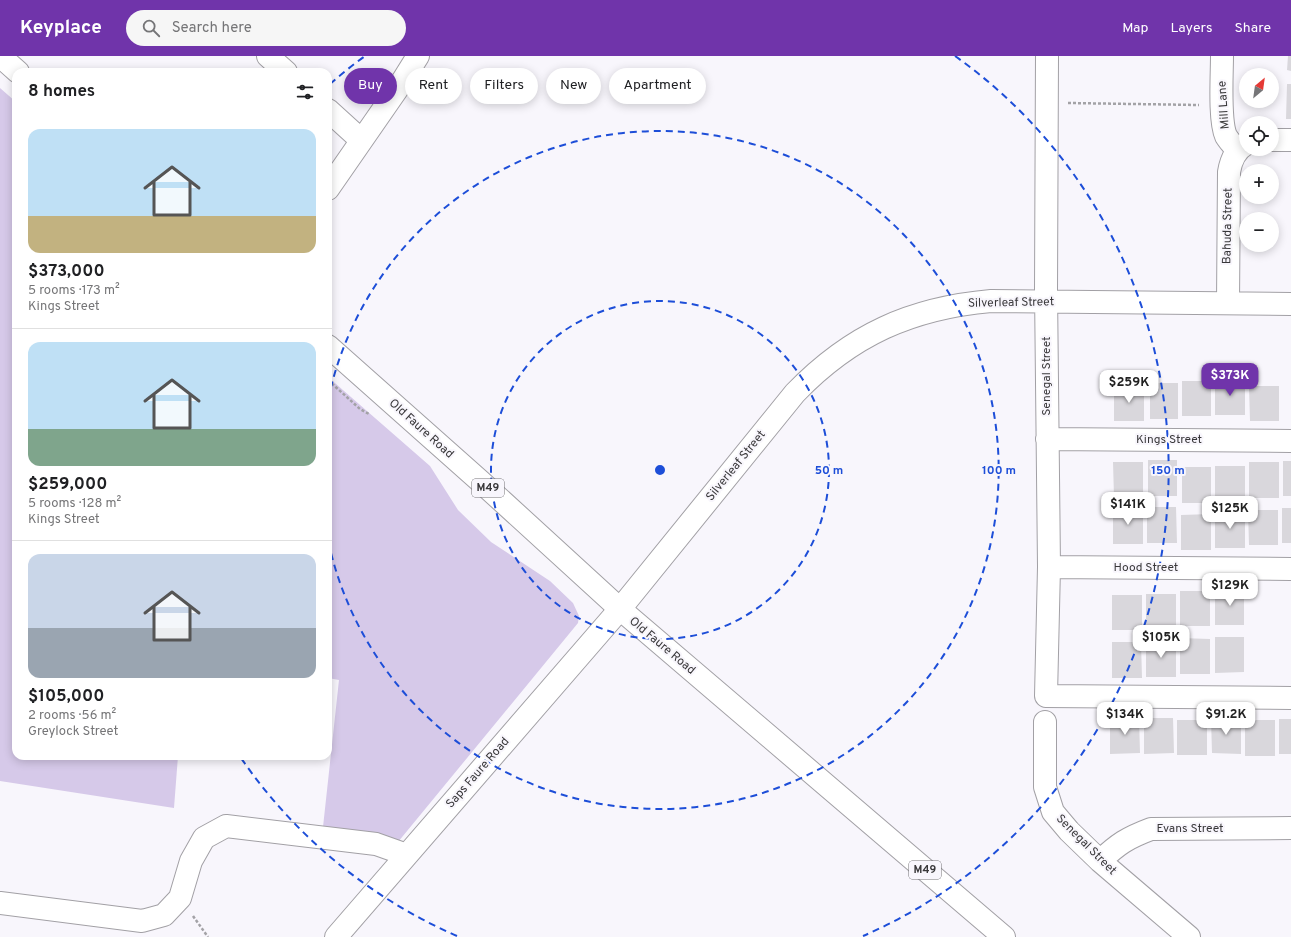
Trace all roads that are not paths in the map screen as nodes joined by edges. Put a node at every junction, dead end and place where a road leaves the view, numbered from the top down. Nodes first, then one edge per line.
1 (0, 56) edge
2 (268, 56) edge
3 (418, 56) edge
4 (1047, 56) edge
5 (1222, 56) edge
6 (14, 68) edge
7 (282, 68) edge
8 (332, 114) edge
9 (361, 140) junction
10 (1279, 140) edge
11 (1291, 140) edge
12 (1239, 146) edge
13 (1239, 151) edge
14 (332, 183) edge
15 (1046, 302) junction
16 (1228, 303) junction
17 (1291, 304) edge
18 (332, 350) edge
19 (1047, 439) junction
20 (1291, 441) edge
21 (1048, 567) junction
22 (1291, 569) edge
23 (620, 610) junction
24 (1291, 698) edge
25 (1045, 722) dead end
26 (1291, 828) edge
27 (407, 855) junction
28 (1100, 861) junction
29 (0, 903) edge
30 (336, 937) edge
31 (1004, 937) edge
32 (1189, 937) edge

1 - 6 street
2 - 7 street
3 - 9 street
4 - 15 street, Senegal Street
5 - 12 street, Mill Lane
8 - 9 street
9 - 14 street
10 - 11 street
13 - 16 street, Bahuda Street
15 - 16 street, Silverleaf Street
15 - 19 street, Senegal Street
15 - 23 street, Silverleaf Street
16 - 17 street, Silverleaf Street
18 - 23 street, Old Faure Road / M49
19 - 20 street, Kings Street
19 - 21 street, Senegal Street
21 - 22 street, Hood Street
21 - 24 street, Senegal Street
23 - 27 street, Saps Faure Road
23 - 31 street, Old Faure Road / M49
25 - 28 street, Senegal Street
26 - 28 street, Evans Street
27 - 29 street
27 - 30 street, Saps Faure Road
28 - 32 street, Senegal Street

